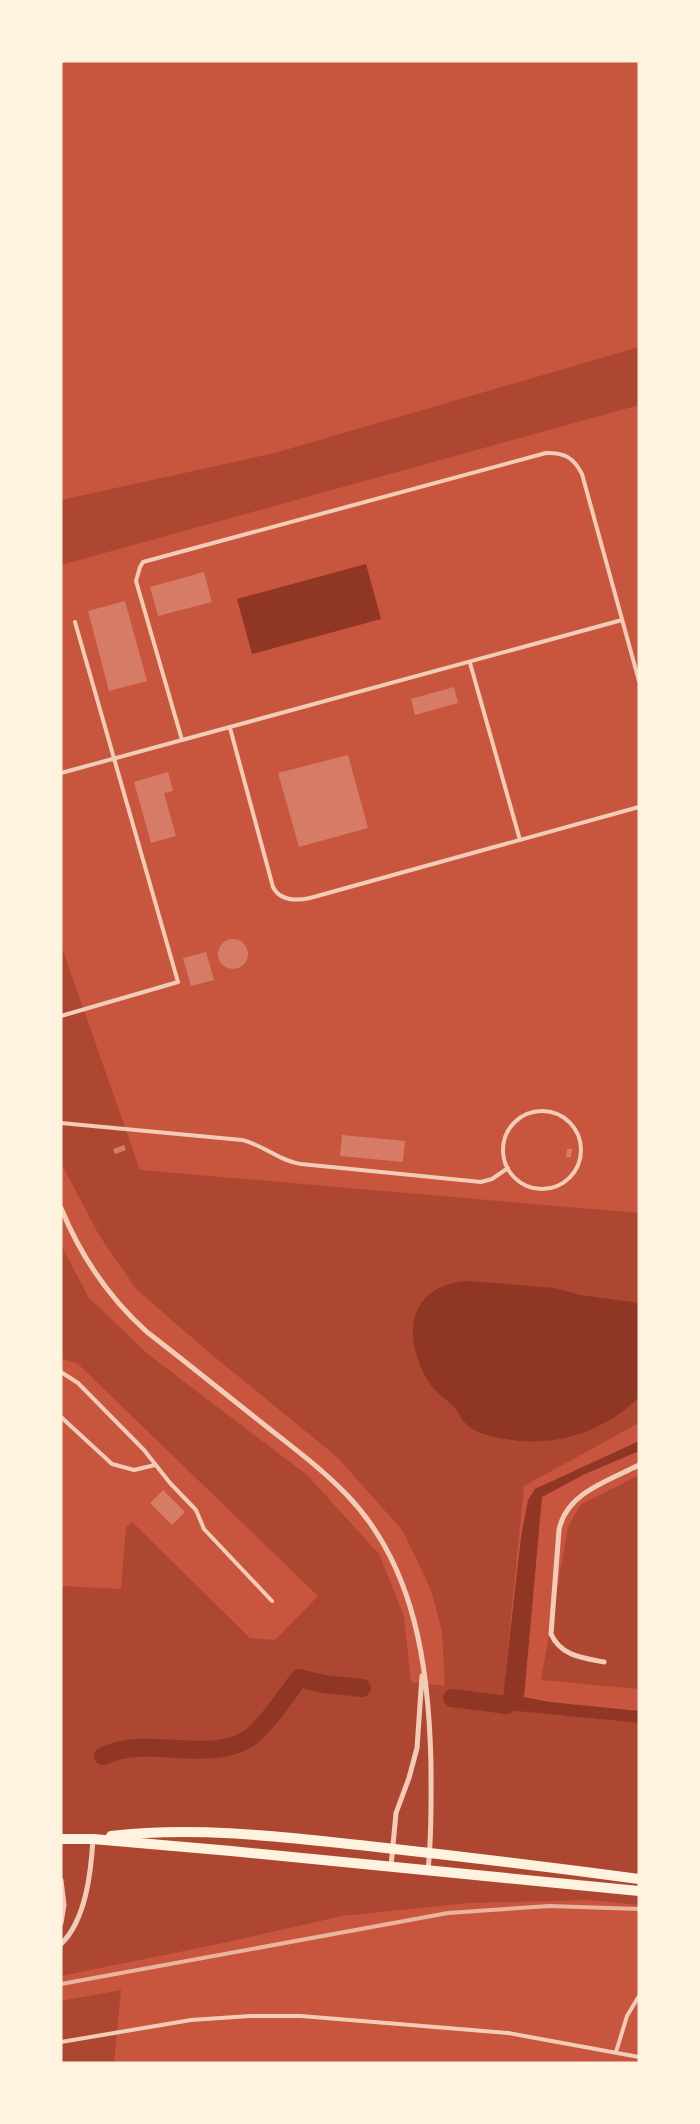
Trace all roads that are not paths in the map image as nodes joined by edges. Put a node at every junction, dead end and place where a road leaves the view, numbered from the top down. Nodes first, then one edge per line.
1 (622, 620) junction
2 (75, 622) dead end
3 (470, 663) junction
4 (639, 681) edge
5 (230, 728) junction
6 (182, 740) junction
7 (114, 759) junction
8 (61, 773) edge
9 (639, 807) edge
10 (520, 840) junction
11 (61, 1016) edge
12 (61, 1123) edge
13 (508, 1168) junction
14 (61, 1208) edge
15 (61, 1372) edge
16 (61, 1418) edge
17 (155, 1464) junction
18 (639, 1465) edge
19 (272, 1601) dead end
20 (422, 1658) junction
21 (604, 1662) dead end
22 (61, 1839) edge
23 (93, 1839) junction
24 (393, 1849) junction
25 (430, 1853) junction
26 (391, 1866) junction
27 (428, 1870) junction
28 (639, 1879) edge
29 (61, 1880) edge
30 (639, 1891) edge
31 (61, 1923) edge
32 (61, 1944) edge
33 (639, 1996) edge
34 (61, 2042) edge
35 (616, 2052) junction
36 (639, 2057) edge

1 - 3 lane
1 - 4 lane
1 - 6 lane
2 - 7 lane
3 - 5 lane
3 - 10 lane
5 - 6 lane
5 - 10 lane
6 - 7 lane
7 - 8 lane
7 - 11 lane
9 - 10 lane
12 - 13 lane
13 - 13 lane
14 - 20 street
15 - 17 lane
16 - 17 lane
17 - 19 lane
18 - 21 street
20 - 24 street
20 - 25 street
22 - 23 main road
23 - 24 main road
23 - 26 main road
23 - 32 street
24 - 25 main road
24 - 26 street
25 - 27 street
25 - 28 main road
26 - 27 main road
27 - 30 main road
29 - 31 street
33 - 35 lane
34 - 35 lane
35 - 36 lane

